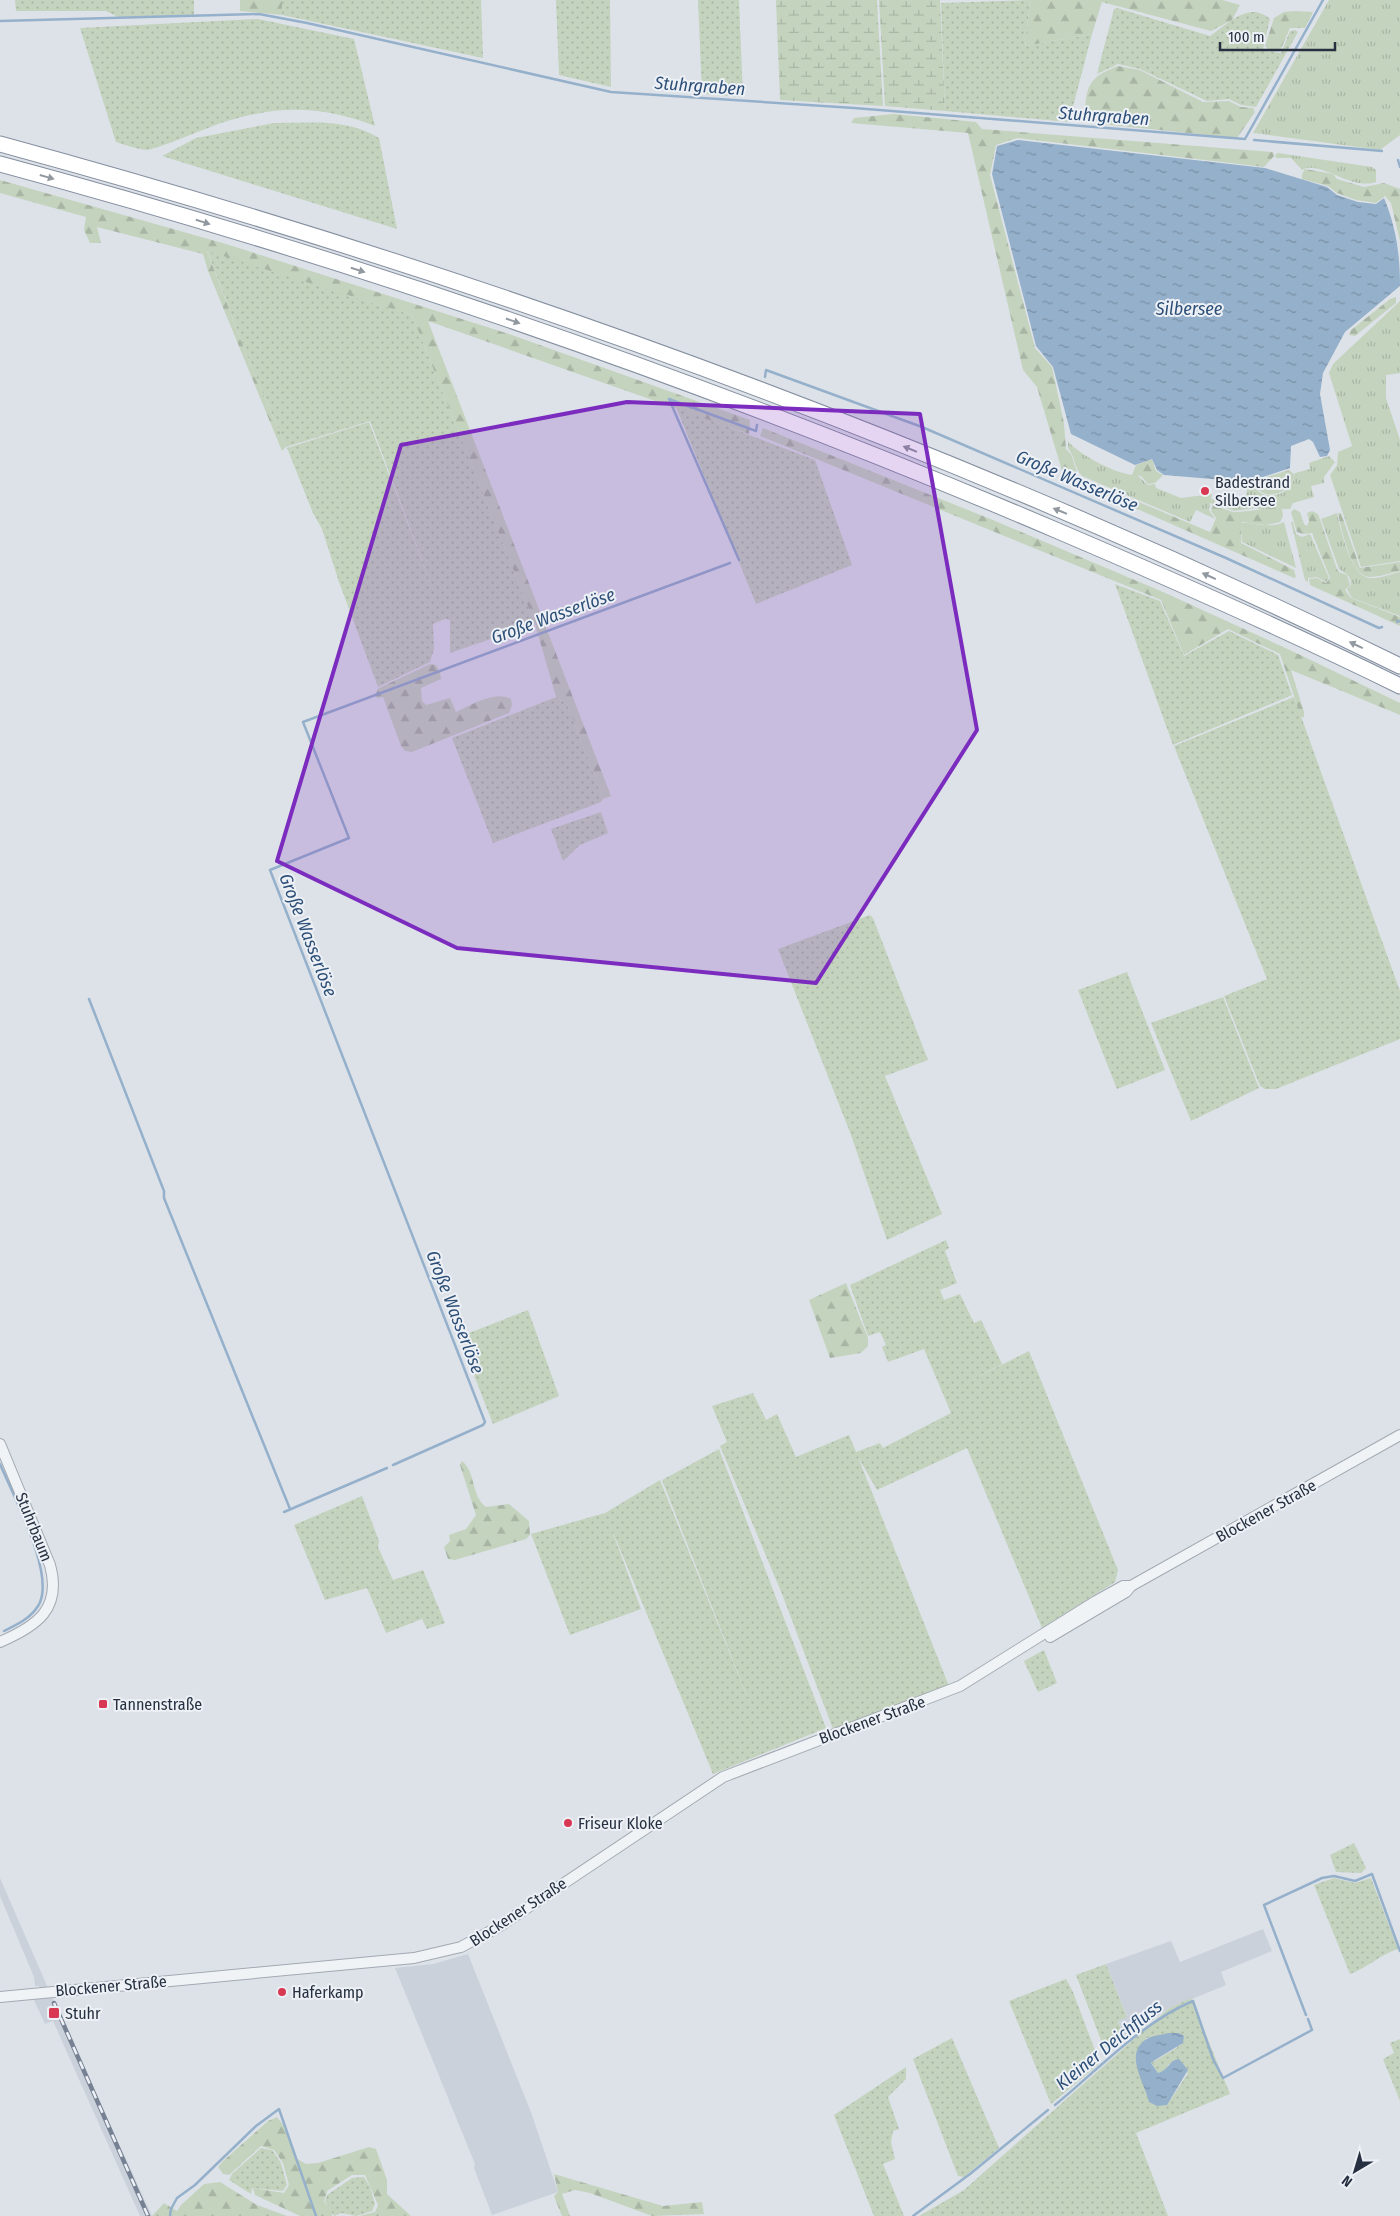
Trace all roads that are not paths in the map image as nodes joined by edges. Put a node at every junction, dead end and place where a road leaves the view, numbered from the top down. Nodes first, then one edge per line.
1 (0, 144) edge
2 (0, 164) edge
3 (1400, 666) edge
4 (1400, 686) edge
5 (1400, 1436) edge
6 (0, 1444) edge
7 (0, 1642) edge
8 (0, 1997) edge

3 -> 1 highway
2 -> 4 highway
5 - 8 street, Blockener Straße
6 - 7 street, Stuhrbaum

